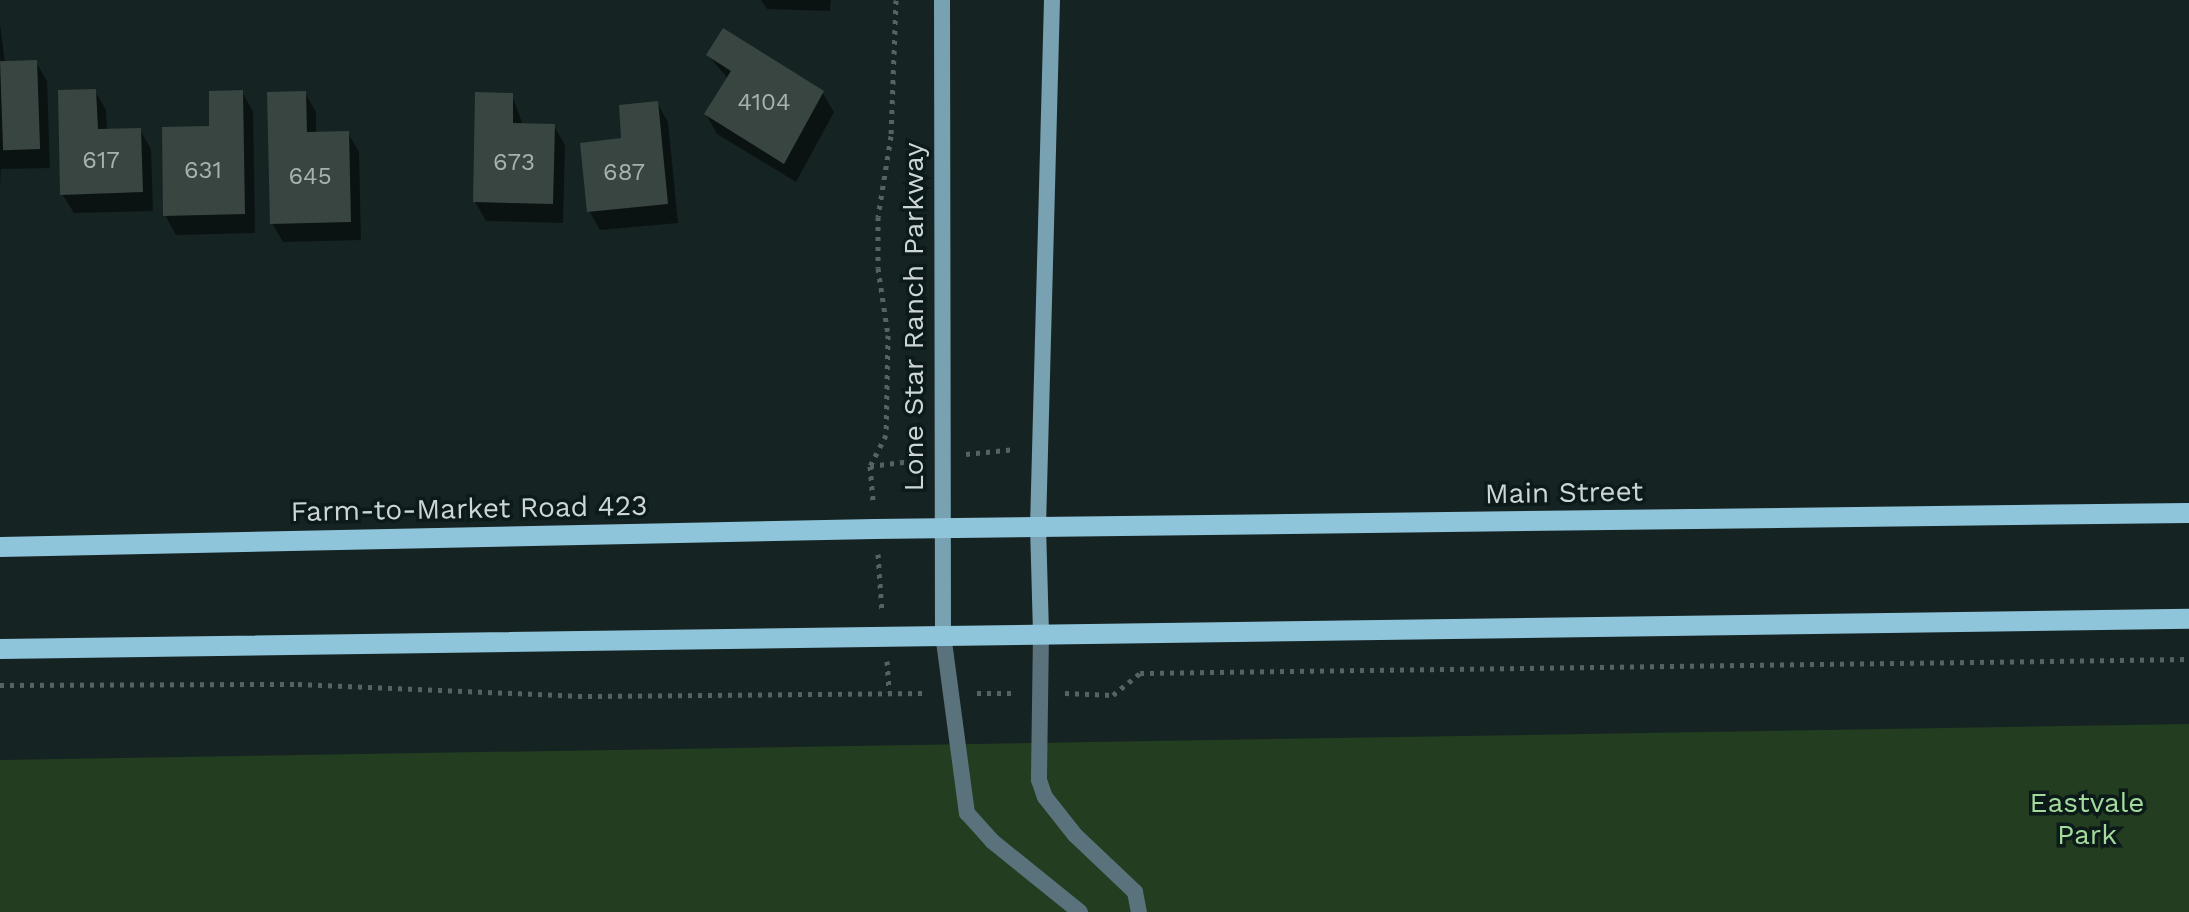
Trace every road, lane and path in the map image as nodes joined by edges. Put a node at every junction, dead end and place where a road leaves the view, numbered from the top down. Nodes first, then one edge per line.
1 (896, 0) edge
2 (942, 0) edge
3 (1052, 0) edge
4 (1040, 446) junction
5 (939, 458) junction
6 (870, 466) junction
7 (2189, 513) edge
8 (1038, 527) junction
9 (939, 528) junction
10 (875, 529) junction
11 (0, 547) edge
12 (2189, 619) edge
13 (1041, 633) junction
14 (943, 634) junction
15 (885, 635) junction
16 (0, 649) edge
17 (2189, 659) edge
18 (0, 685) edge
19 (889, 692) junction
20 (950, 693) junction
21 (1039, 693) junction
22 (1080, 912) edge
23 (1139, 912) edge

1 - 6 path
2 - 5 main road, Lone Star Ranch Parkway
3 - 4 main road
4 - 5 path
4 - 8 main road
5 - 6 path
5 - 9 main road, Lone Star Ranch Parkway
6 - 10 path
7 - 8 main road, Main Street
8 - 9 main road, Main Street
8 - 13 main road
9 - 10 main road, Farm-to-Market Road 423
9 - 14 main road, Lone Star Ranch Parkway
10 - 11 main road, Farm-to-Market Road 423
10 - 15 path
12 - 13 main road
13 - 14 main road
13 - 21 lane
14 - 15 main road
14 - 20 lane
15 - 16 main road
15 - 19 path
17 - 21 path
18 - 19 path
19 - 20 path
20 - 21 path
20 - 22 lane
21 - 23 lane

